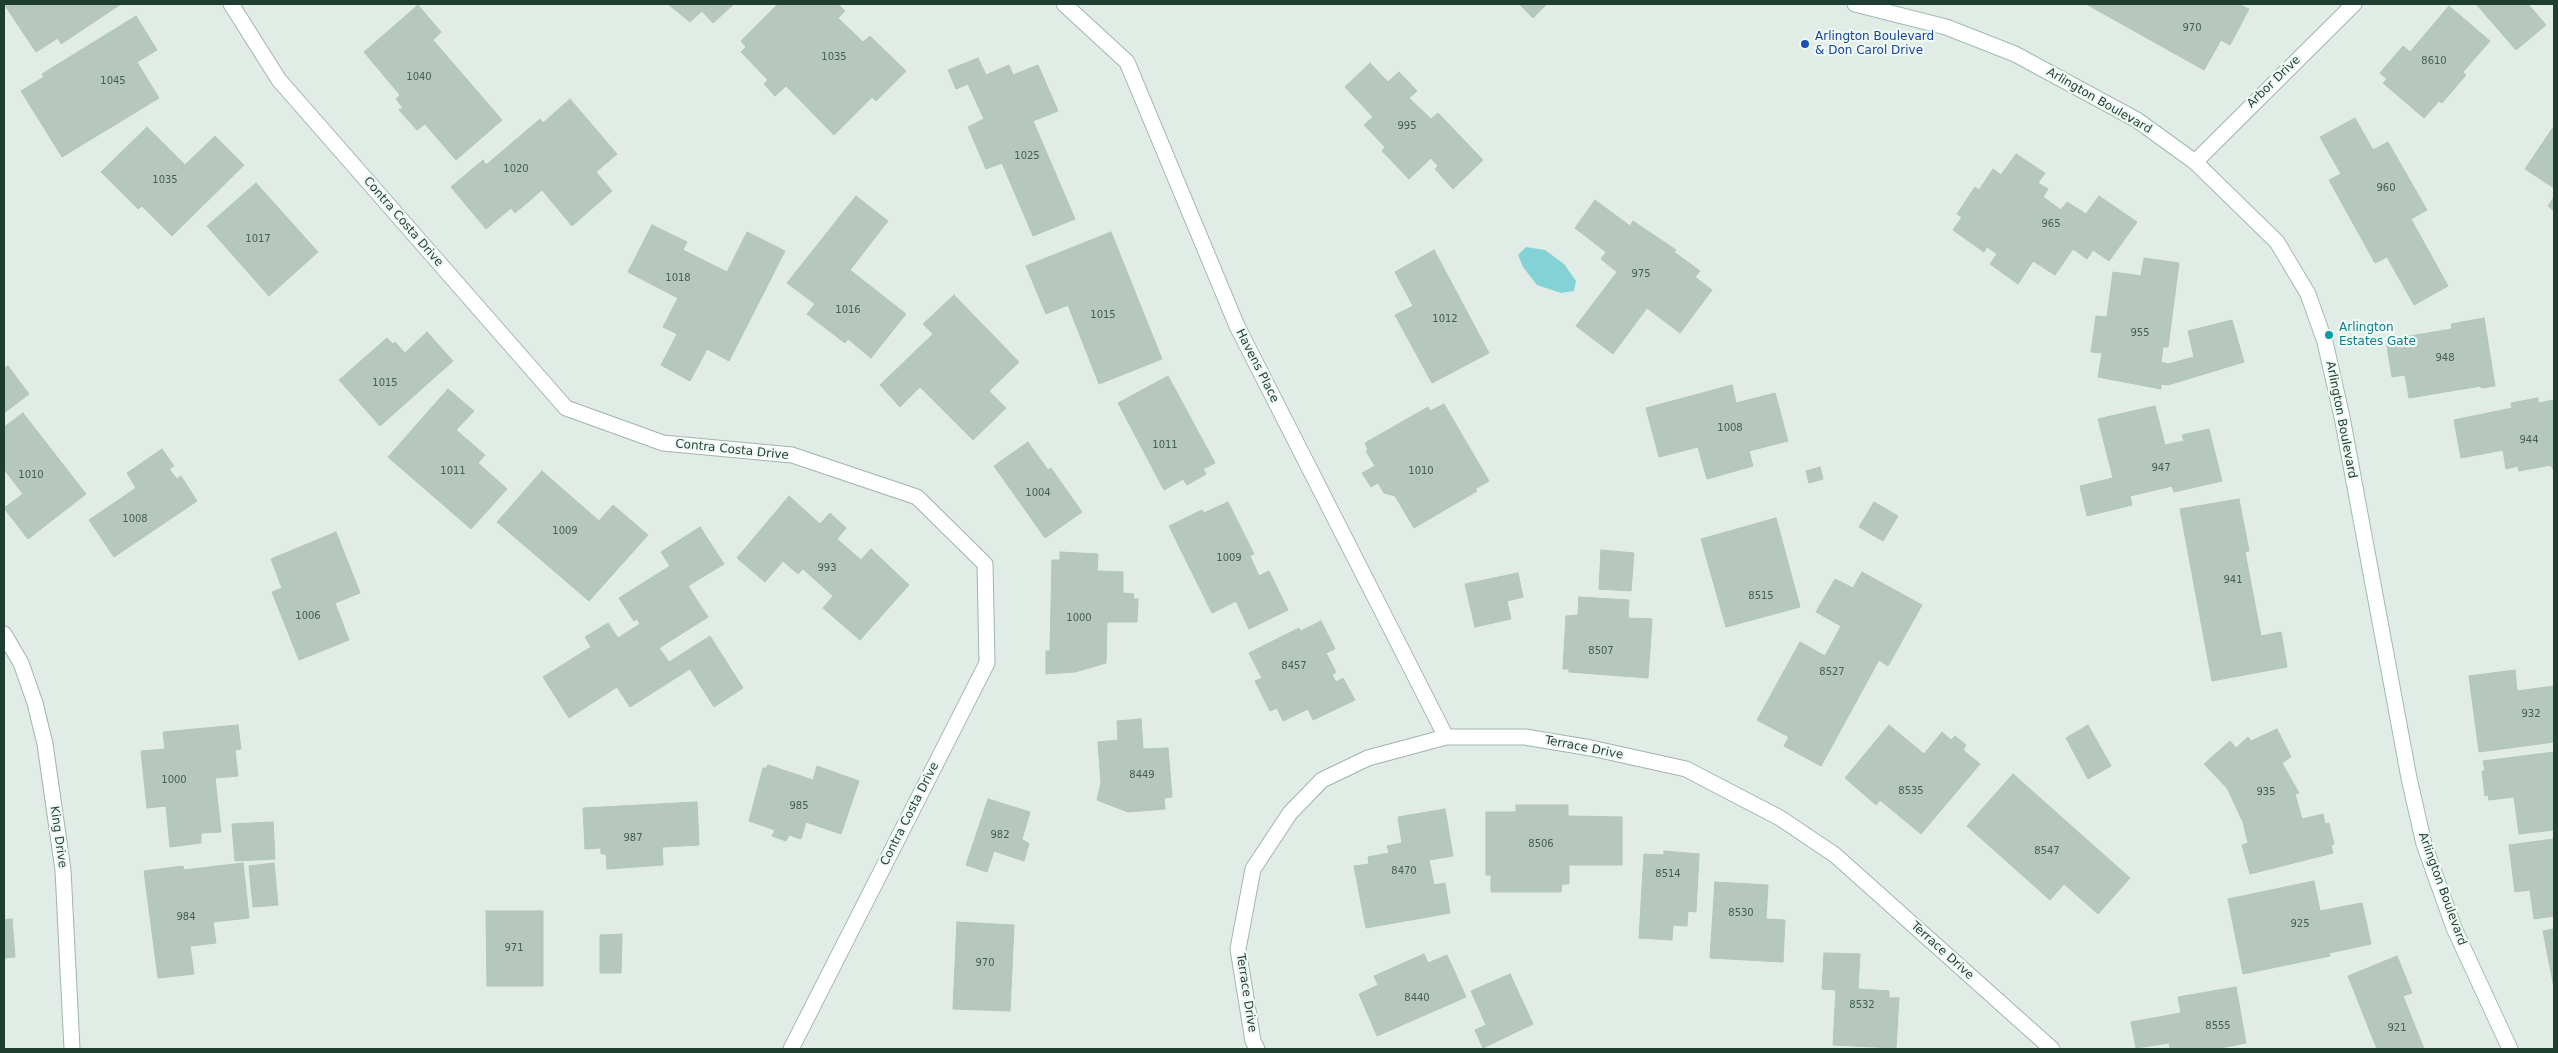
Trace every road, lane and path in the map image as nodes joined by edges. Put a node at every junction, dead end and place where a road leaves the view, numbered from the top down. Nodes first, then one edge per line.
1 (231, 4) edge
2 (1064, 4) edge
3 (1855, 4) edge
4 (2354, 4) edge
5 (2195, 162) junction
6 (4, 634) edge
7 (1446, 737) junction
8 (72, 1049) edge
9 (791, 1049) edge
10 (1256, 1049) edge
11 (2052, 1049) edge
12 (2510, 1049) edge

1 - 9 street, Contra Costa Drive
2 - 7 street, Havens Place
3 - 5 street, Arlington Boulevard
4 - 5 street, Arbor Drive
5 - 12 street, Arlington Boulevard
6 - 8 street, King Drive
7 - 10 street, Terrace Drive
7 - 11 street, Terrace Drive

